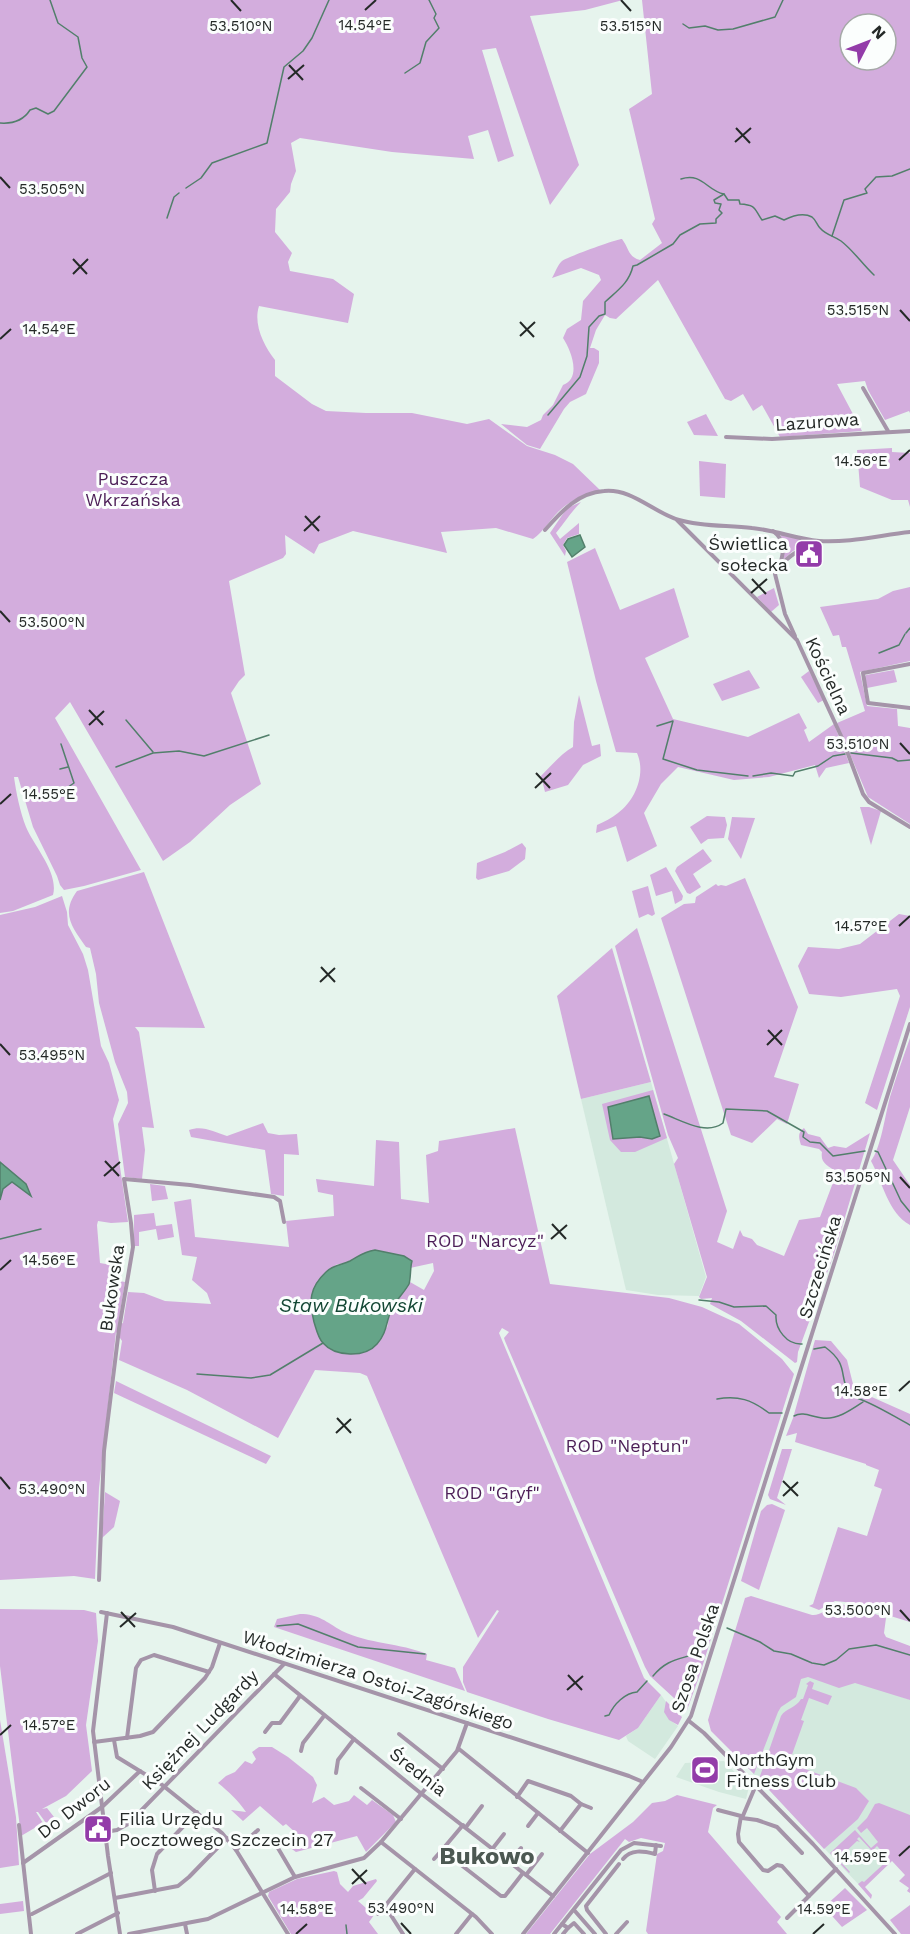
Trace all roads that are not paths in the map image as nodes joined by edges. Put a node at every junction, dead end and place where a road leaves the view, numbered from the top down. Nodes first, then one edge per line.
1 (863, 388) dead end
2 (888, 431) junction
3 (910, 431) edge
4 (726, 437) dead end
5 (677, 520) junction
6 (545, 530) dead end
7 (773, 531) junction
8 (910, 532) edge
9 (822, 541) junction
10 (780, 566) junction
11 (787, 620) junction
12 (781, 625) junction
13 (797, 640) junction
14 (910, 664) edge
15 (910, 708) edge
16 (910, 826) edge
17 (910, 1024) edge
18 (284, 1222) dead end
19 (809, 1346) joint
20 (99, 1580) dead end
21 (101, 1612) dead end
22 (107, 1613) junction
23 (220, 1643) junction
24 (284, 1664) junction
25 (209, 1672) junction
26 (274, 1674) junction
27 (300, 1696) junction
28 (324, 1716) junction
29 (689, 1721) junction
30 (467, 1723) junction
31 (265, 1732) dead end
32 (399, 1734) dead end
33 (127, 1738) junction
34 (354, 1739) junction
35 (114, 1740) junction
36 (94, 1742) junction
37 (459, 1749) junction
38 (301, 1751) dead end
39 (443, 1769) junction
40 (140, 1771) junction
41 (336, 1773) dead end
42 (643, 1782) junction
43 (756, 1785) junction
44 (165, 1786) junction
45 (361, 1788) dead end
46 (423, 1794) junction
47 (517, 1797) junction
48 (581, 1804) junction
49 (482, 1806) dead end
50 (102, 1807) junction
51 (591, 1808) dead end
52 (718, 1810) dead end
53 (196, 1812) junction
54 (538, 1813) junction
55 (742, 1818) junction
56 (401, 1819) junction
57 (19, 1825) dead end
58 (465, 1826) junction
59 (528, 1826) dead end
60 (258, 1830) dead end
61 (560, 1831) junction
62 (105, 1832) junction
63 (504, 1834) dead end
64 (227, 1838) junction
65 (272, 1838) dead end
66 (381, 1842) junction
67 (493, 1848) junction
68 (521, 1848) dead end
69 (236, 1850) junction
70 (442, 1850) junction
71 (588, 1852) junction
72 (802, 1853) dead end
73 (542, 1854) dead end
74 (434, 1859) dead end
75 (623, 1859) dead end
76 (509, 1862) junction
77 (611, 1862) junction
78 (22, 1863) junction
79 (415, 1869) junction
80 (836, 1869) junction
81 (111, 1874) junction
82 (524, 1874) junction
83 (295, 1877) junction
84 (155, 1891) junction
85 (262, 1892) junction
86 (586, 1895) junction
87 (553, 1896) junction
88 (809, 1896) junction
89 (115, 1898) junction
90 (591, 1899) junction
91 (385, 1906) junction
92 (574, 1910) junction
93 (118, 1912) junction
94 (32, 1914) dead end
95 (378, 1914) dead end
96 (472, 1914) junction
97 (787, 1918) dead end
98 (627, 1922) dead end
99 (185, 1924) junction
100 (562, 1924) junction
101 (568, 1928) junction
102 (31, 1934) edge
103 (77, 1934) edge
104 (120, 1934) edge
105 (129, 1934) edge
106 (187, 1934) edge
107 (288, 1934) edge
108 (403, 1934) edge
109 (456, 1934) edge
110 (492, 1934) edge
111 (523, 1934) edge
112 (554, 1934) edge
113 (563, 1934) edge
114 (584, 1934) edge
115 (595, 1934) edge
116 (606, 1934) edge
117 (616, 1934) edge
118 (895, 1934) edge

1 - 2 street
2 - 3 street, Lazurowa
2 - 4 street, Lazurowa
5 - 6 street
5 - 7 street
5 - 12 street, Kościelna
7 - 9 street
7 - 10 street
8 - 9 street
9 - 10 street
10 - 11 street
11 - 12 street
11 - 13 street
12 - 13 street, Kościelna
13 - 16 street, Kościelna
14 - 15 street
17 - 19 street, Szczecińska
18 - 20 street, Bukowska
19 - 29 street, Szosa Polska
21 - 22 street, Włodzimierza Ostoi-Zagórskiego
22 - 23 street, Włodzimierza Ostoi-Zagórskiego
22 - 36 street
23 - 24 street, Włodzimierza Ostoi-Zagórskiego
23 - 25 street
24 - 26 street, Księżnej Ludgardy
24 - 30 street, Włodzimierza Ostoi-Zagórskiego
25 - 33 street
25 - 33 street
26 - 27 street, Średnia
26 - 44 street, Księżnej Ludgardy
27 - 28 street, Średnia
27 - 31 street
28 - 34 street, Średnia
28 - 38 street
29 - 42 street, Szosa Polska
29 - 43 street
30 - 37 street
30 - 42 street, Włodzimierza Ostoi-Zagórskiego
32 - 39 street
33 - 35 street
34 - 41 street
34 - 46 street, Średnia
35 - 36 street
35 - 40 street
36 - 50 street
37 - 39 street
37 - 47 street
39 - 46 street
40 - 44 street
40 - 50 street, Do Dworu
42 - 71 street, Szosa Polska
43 - 55 street
43 - 80 street
44 - 53 street
44 - 62 street, Księżnej Ludgardy
45 - 56 street
46 - 56 street
46 - 58 street, Średnia
47 - 48 street
47 - 54 street
48 - 51 street
48 - 61 street
49 - 58 street
50 - 62 street
50 - 78 street, Do Dworu
52 - 55 street
53 - 64 street
53 - 84 street
54 - 59 street
54 - 61 street
55 - 72 street
55 - 88 street
56 - 66 street
57 - 78 street
58 - 67 street, Średnia
58 - 70 street
60 - 69 street
61 - 71 street
62 - 81 street
63 - 67 street
64 - 69 street
64 - 84 street
65 - 83 street
66 - 79 street
66 - 83 street
67 - 76 street, Średnia
68 - 76 street
69 - 85 street
70 - 74 street
70 - 82 street
71 - 87 street, Szosa Polska
73 - 82 street
75 - 77 street
76 - 82 street, Średnia
77 - 86 street
77 - 90 street
78 - 102 street
79 - 91 street
79 - 96 street
80 - 88 street
80 - 118 street
81 - 89 street
81 - 94 street
82 - 87 street, Średnia
83 - 85 street
84 - 89 street
85 - 99 street
85 - 107 street
86 - 90 street
86 - 92 street
87 - 111 street, Szosa Polska
88 - 97 street
89 - 93 street
90 - 116 street
91 - 95 street
91 - 108 street
92 - 100 street
92 - 115 street
93 - 103 street
93 - 104 street
96 - 109 street
96 - 110 street
98 - 117 street
99 - 105 street
99 - 106 street
100 - 101 street
100 - 112 street
101 - 113 street
101 - 114 street

